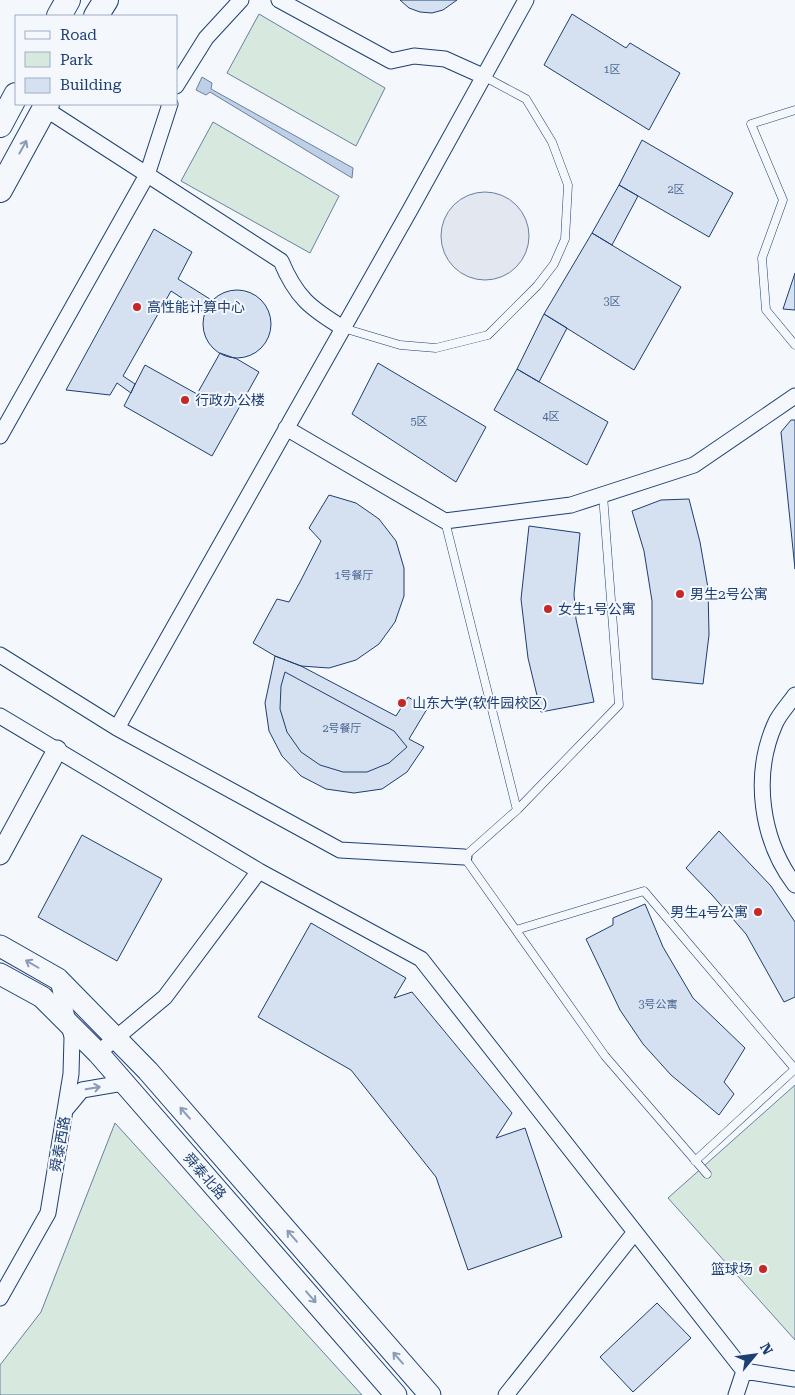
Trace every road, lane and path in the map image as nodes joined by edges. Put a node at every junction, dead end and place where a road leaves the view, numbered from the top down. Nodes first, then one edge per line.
1 (68, 0) edge
2 (106, 0) edge
3 (240, 0) edge
4 (279, 0) edge
5 (526, 0) edge
6 (60, 15) edge
7 (97, 15) edge
8 (485, 77) junction
9 (178, 83) edge
10 (15, 97) edge
11 (170, 105) edge
12 (46, 106) edge
13 (795, 110) edge
14 (0, 125) edge
15 (147, 174) junction
16 (0, 190) edge
17 (343, 328) junction
18 (795, 345) edge
19 (795, 396) edge
20 (286, 428) junction
21 (0, 436) edge
22 (603, 495) junction
23 (444, 521) junction
24 (0, 655) edge
25 (795, 695) edge
26 (0, 716) edge
27 (117, 728) junction
28 (57, 750) junction
29 (517, 810) junction
30 (0, 855) edge
31 (464, 857) junction
32 (259, 871) junction
33 (795, 885) edge
34 (516, 930) junction
35 (0, 946) edge
36 (0, 974) edge
37 (58, 979) junction
38 (70, 1025) junction
39 (116, 1038) junction
40 (98, 1052) junction
41 (795, 1069) edge
42 (127, 1086) junction
43 (67, 1108) junction
44 (695, 1161) junction
45 (707, 1174) dead end
46 (635, 1232) junction
47 (0, 1298) edge
48 (744, 1371) junction
49 (795, 1379) edge
50 (396, 1395) edge
51 (430, 1395) edge
52 (506, 1395) edge
53 (736, 1395) edge

1 - 6 main road
2 - 7 main road
3 - 9 street
4 - 8 street
5 - 8 street
8 - 17 street
8 - 17 lane
10 - 14 main road
11 - 15 street
12 - 15 street
16 -> 12 main road
13 - 18 lane
15 - 17 street
15 - 21 street
17 - 20 street
19 - 22 street
20 - 23 street
20 - 27 street
22 - 23 street
22 - 29 lane
23 - 29 lane
24 - 27 street
25 - 33 street
26 - 28 street
27 - 31 street
28 - 30 street
28 - 32 street
29 - 31 lane
31 - 34 lane
32 - 39 street
32 - 46 street
34 - 41 lane
34 - 44 lane
37 -> 35 main road
36 - 38 main road, 舜泰北路
37 - 38 street, 舜泰西路
37 - 39 main road
38 - 40 main road, 舜泰北路
38 - 43 street, 舜泰西路
39 - 40 street
51 -> 39 main road
40 - 42 main road, 舜泰北路
41 - 44 lane
43 -> 42 street
42 -> 50 main road, 舜泰北路
43 - 47 street, 舜泰西路
44 - 45 lane
46 - 48 street
46 - 52 street
48 - 49 street
48 - 53 street

